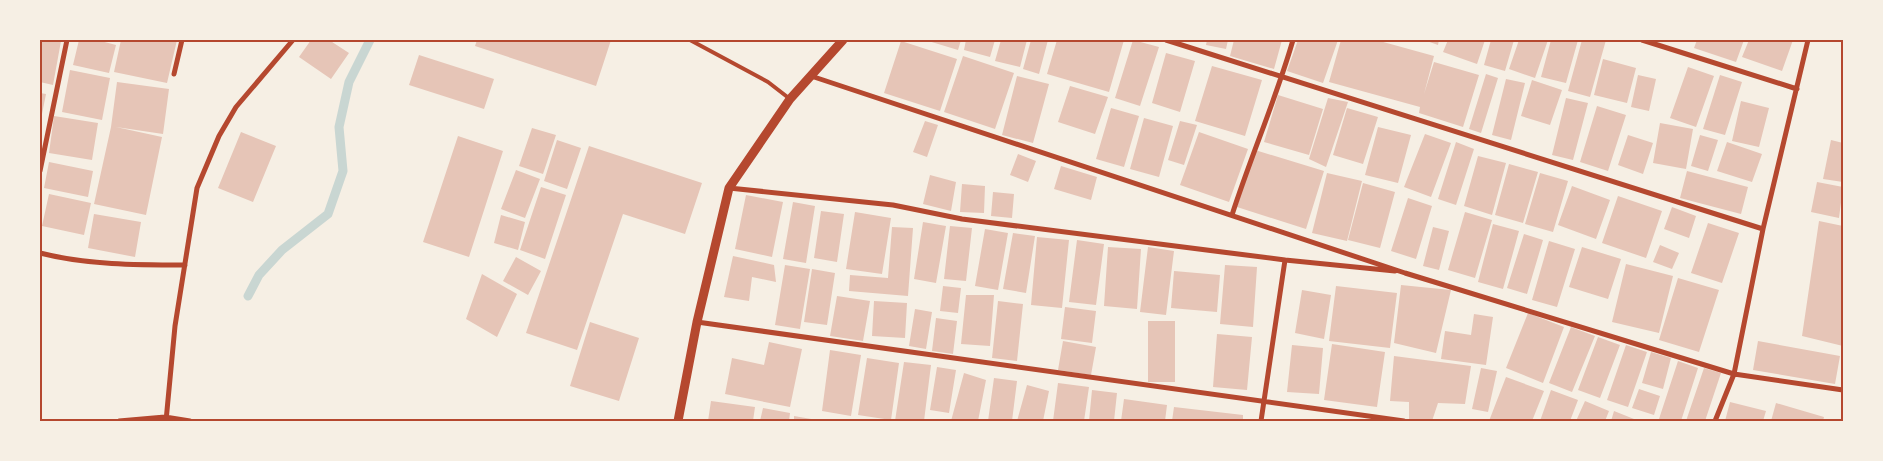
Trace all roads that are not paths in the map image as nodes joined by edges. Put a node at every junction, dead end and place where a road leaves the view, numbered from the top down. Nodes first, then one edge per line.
1 (66, 40) edge
2 (182, 40) edge
3 (293, 40) edge
4 (690, 40) edge
5 (843, 40) edge
6 (1166, 40) edge
7 (1293, 40) edge
8 (1642, 40) edge
9 (1808, 40) edge
10 (174, 74) dead end
11 (811, 76) junction
12 (1282, 77) junction
13 (1797, 89) junction
14 (790, 99) junction
15 (40, 171) edge
16 (729, 188) junction
17 (1232, 215) junction
18 (1763, 230) junction
19 (40, 253) edge
20 (1285, 260) junction
21 (184, 265) junction
22 (1405, 272) junction
23 (697, 322) junction
24 (1734, 374) junction
25 (1843, 390) edge
26 (1264, 401) junction
27 (165, 419) edge
28 (119, 421) edge
29 (190, 421) edge
30 (678, 421) edge
31 (1261, 421) edge
32 (1404, 421) edge
33 (1715, 421) edge

1 - 15 street
2 - 10 street
3 - 21 street
4 - 14 lane
5 - 11 street
6 - 12 street
7 - 12 street
8 - 13 street
9 - 13 street
11 - 14 street
11 - 17 street
12 - 17 street
12 - 18 street
13 - 18 street
14 - 16 street
16 - 20 street
16 - 23 street
17 - 22 street
18 - 24 street
19 - 21 street
20 - 22 street
20 - 26 street
21 - 27 street
22 - 24 street
23 - 26 street
23 - 30 street
24 - 25 street
24 - 33 street
26 - 31 street
26 - 32 street
27 - 28 street
27 - 29 street

